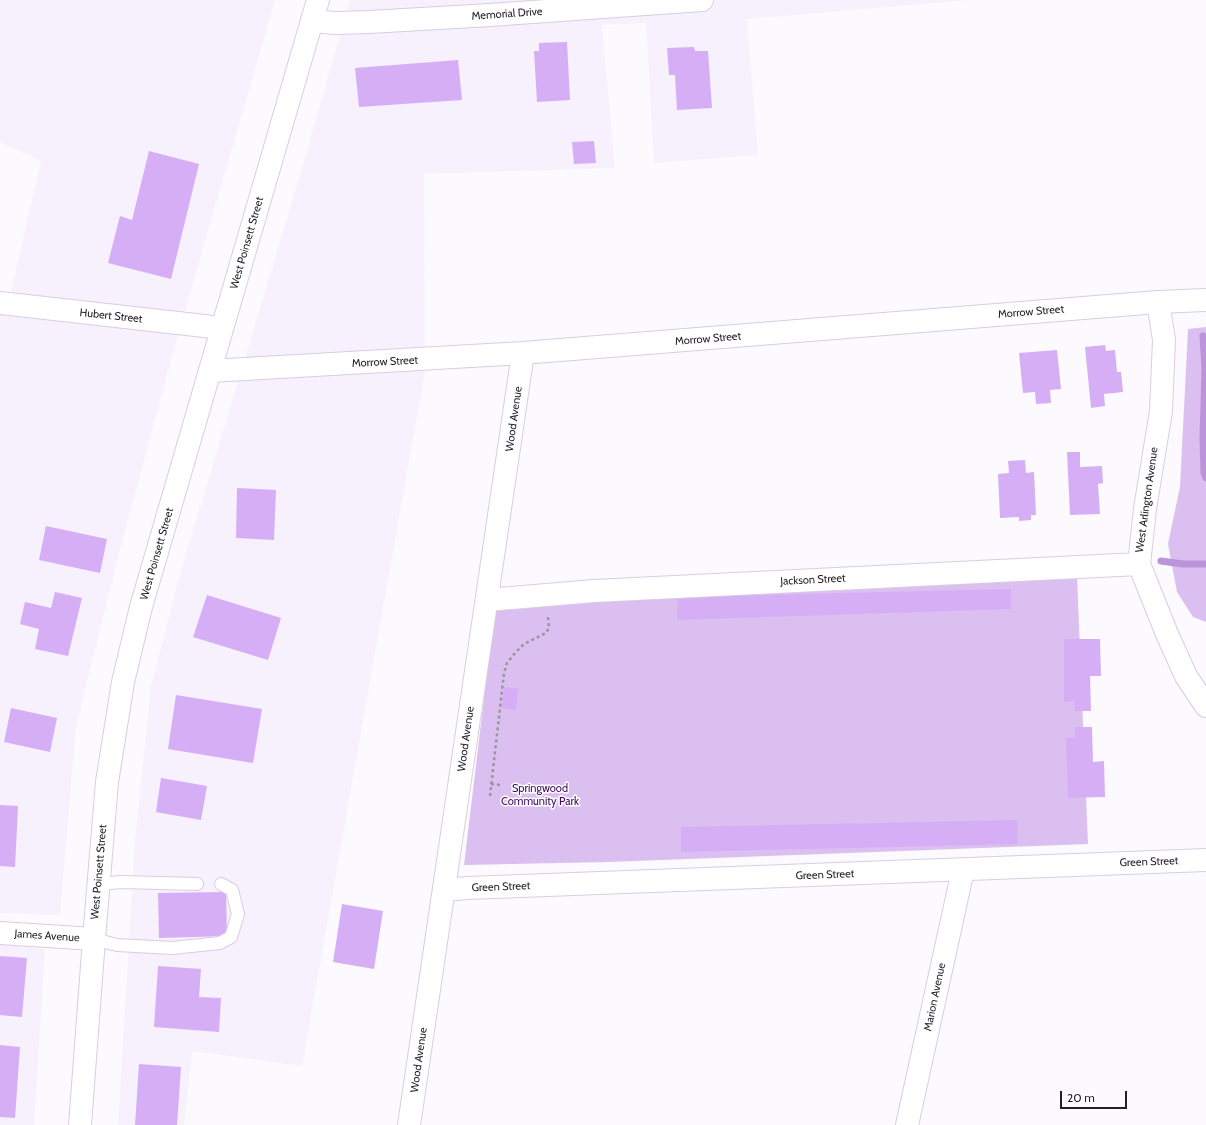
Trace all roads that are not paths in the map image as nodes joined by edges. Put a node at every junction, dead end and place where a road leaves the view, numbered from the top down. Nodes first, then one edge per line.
1 (318, 0) edge
2 (702, 0) edge
3 (312, 21) junction
4 (1206, 300) edge
5 (1158, 302) junction
6 (0, 303) edge
7 (222, 328) junction
8 (523, 353) junction
9 (210, 371) junction
10 (1138, 564) junction
11 (487, 600) junction
12 (1206, 706) edge
13 (1206, 860) edge
14 (963, 870) junction
15 (98, 884) junction
16 (196, 884) dead end
17 (221, 884) dead end
18 (444, 890) junction
19 (0, 933) edge
20 (94, 939) junction
21 (80, 1125) edge
22 (409, 1125) edge
23 (907, 1125) edge

1 - 3 street, West Poinsett Street
2 - 3 street, Memorial Drive
3 - 7 street, West Poinsett Street
4 - 5 street, Morrow Street
5 - 8 street, Morrow Street
5 - 10 street, West Arlington Avenue
6 - 7 street, Hubert Street
7 - 9 street, West Poinsett Street
8 - 9 street, Morrow Street
8 - 11 street, Wood Avenue
9 - 15 street, West Poinsett Street
10 - 11 street, Jackson Street
10 - 12 street, West Arlington Avenue
11 - 18 street, Wood Avenue
13 - 14 street, Green Street
14 - 18 street, Green Street
14 - 23 street, Marion Avenue
15 - 16 lane
15 - 20 street, West Poinsett Street
17 - 20 lane
18 - 22 street, Wood Avenue
19 - 20 street, James Avenue
20 - 21 street, West Poinsett Street

